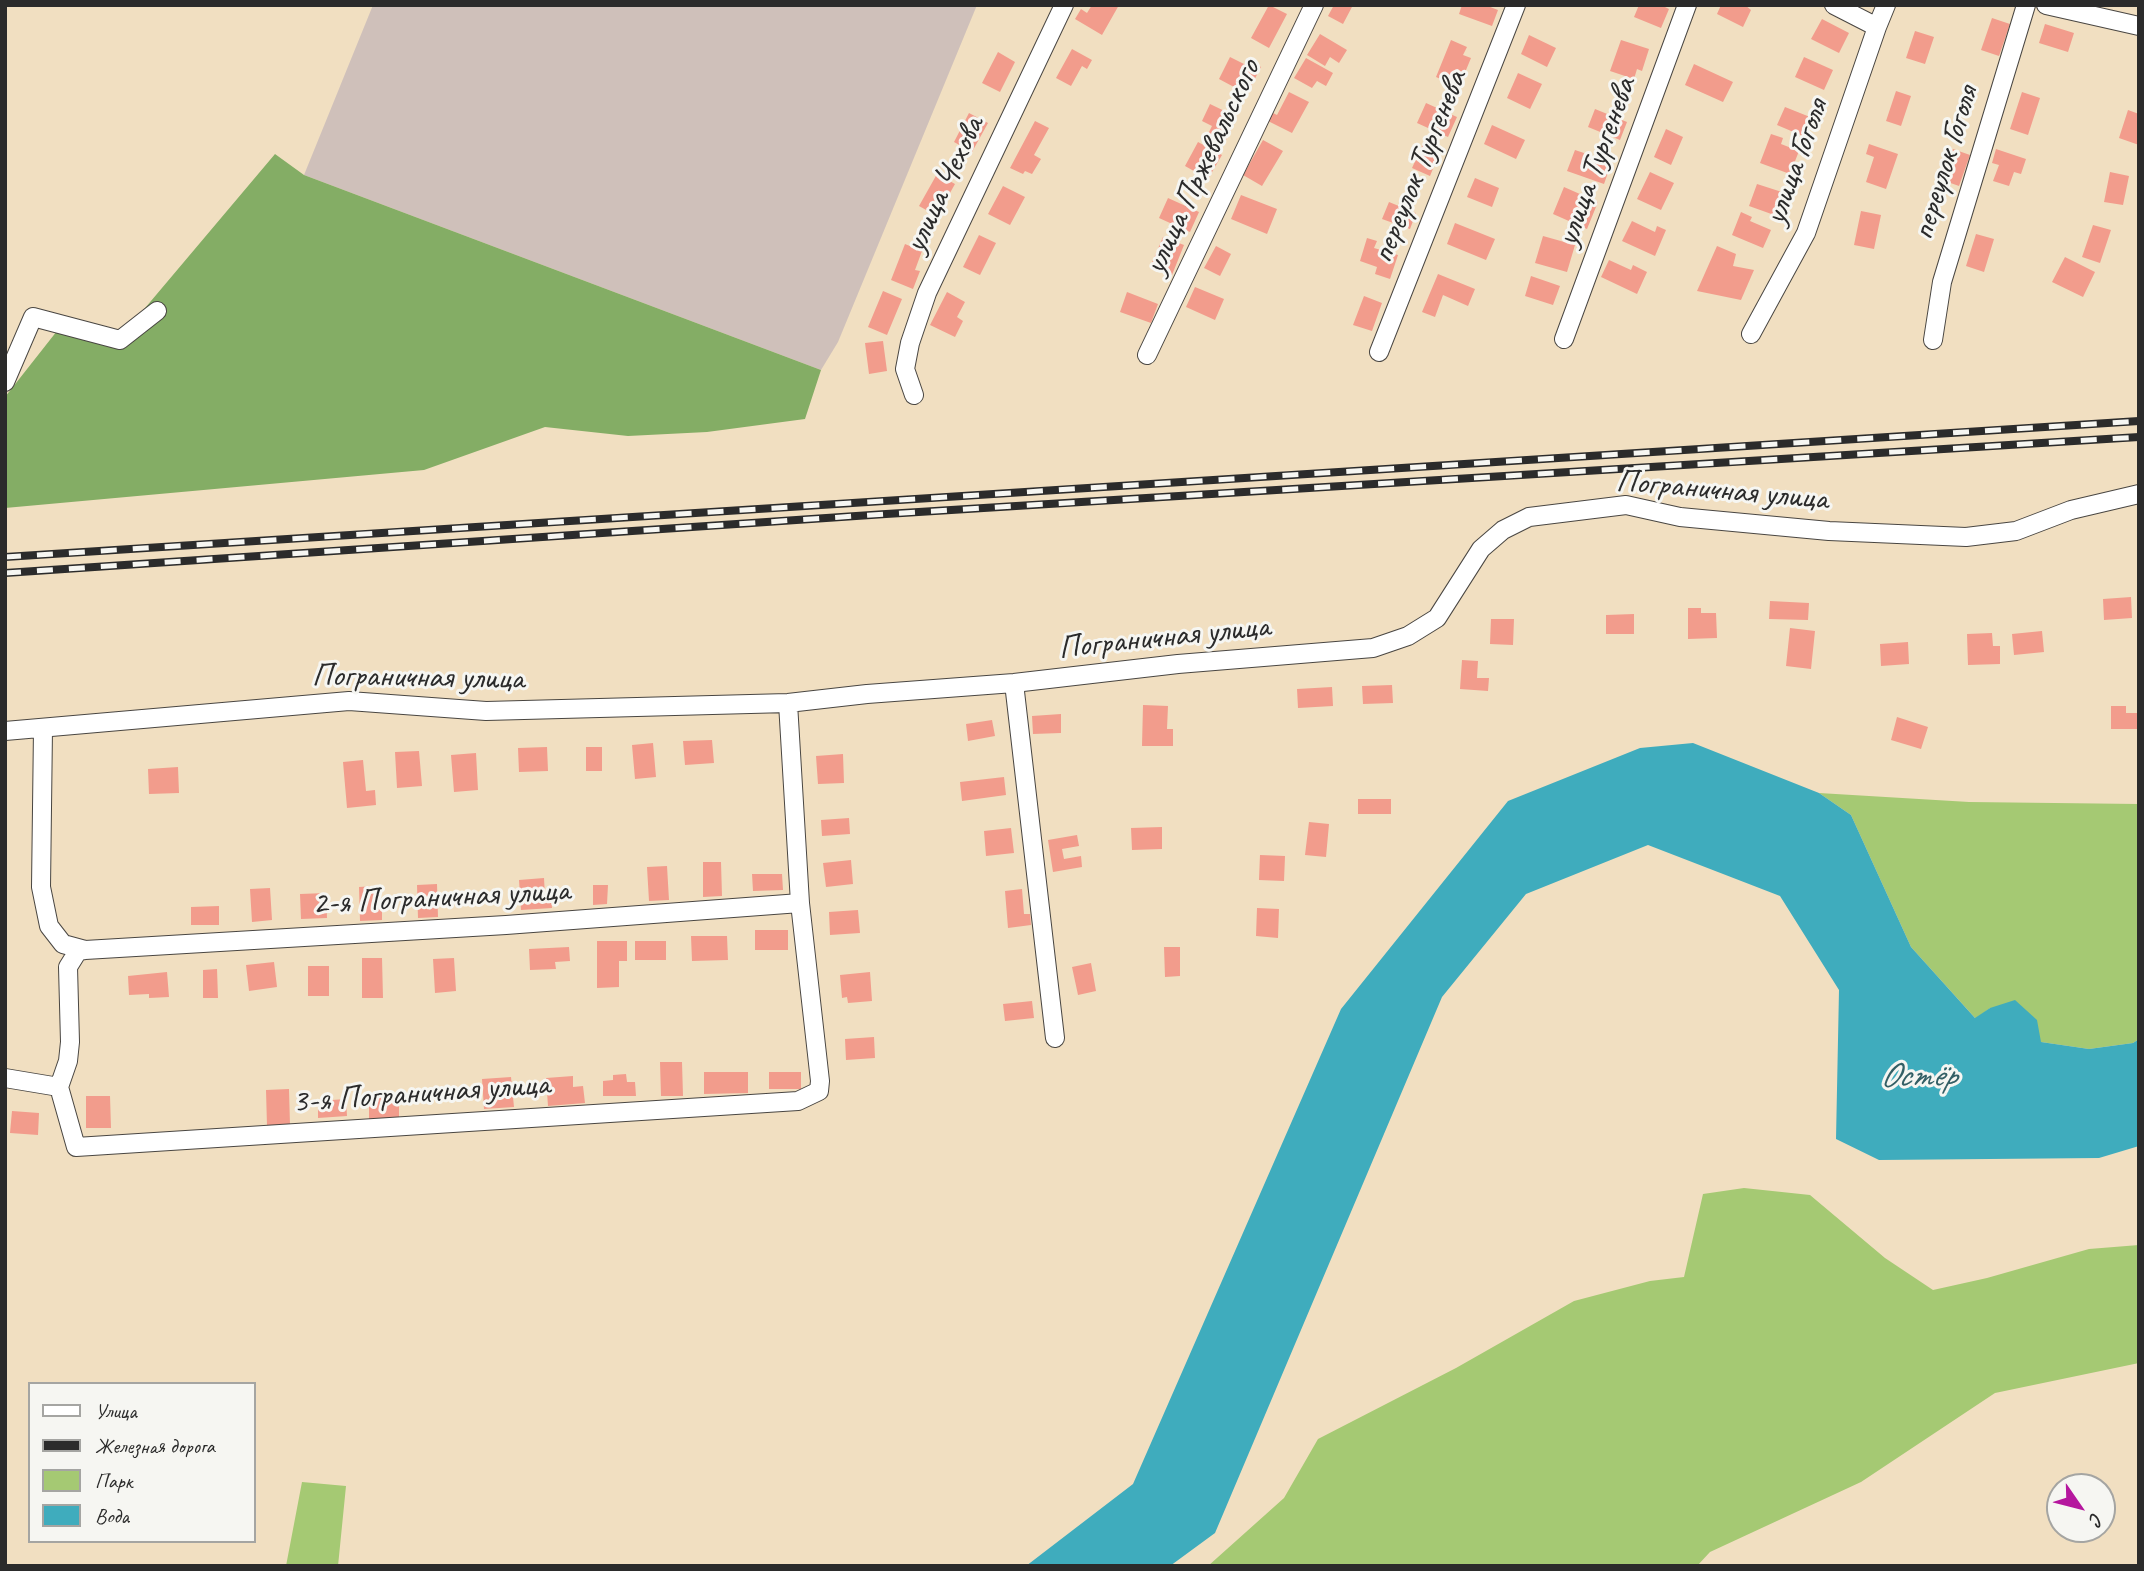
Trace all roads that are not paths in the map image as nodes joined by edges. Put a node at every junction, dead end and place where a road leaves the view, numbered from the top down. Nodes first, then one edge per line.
1 (1064, 5) edge
2 (1314, 5) edge
3 (1516, 5) edge
4 (1687, 5) edge
5 (1834, 5) edge
6 (1886, 5) edge
7 (2026, 5) edge
8 (2046, 5) edge
9 (2139, 26) edge
10 (1877, 27) junction
11 (158, 310) dead end
12 (1751, 334) dead end
13 (1564, 339) dead end
14 (1933, 340) dead end
15 (1379, 352) dead end
16 (1147, 355) dead end
17 (5, 382) edge
18 (914, 395) dead end
19 (2139, 494) edge
20 (1014, 683) junction
21 (788, 703) junction
22 (43, 729) junction
23 (5, 731) edge
24 (800, 903) junction
25 (85, 950) junction
26 (1055, 1038) dead end
27 (5, 1078) edge
28 (59, 1087) junction

1 - 18 street, улица Чехова
2 - 16 street, улица Пржевальского
3 - 15 street, переулок Тургенева
4 - 13 street, улица Тургенева
5 - 10 street
6 - 10 street, улица Гоголя
7 - 14 street, переулок Гоголя
8 - 9 street
10 - 12 street, улица Гоголя
11 - 17 street
19 - 20 street, Пограничная улица
20 - 21 street, Пограничная улица
20 - 26 street, Пограничная улица
21 - 22 street, Пограничная улица
21 - 24 street
22 - 23 street, Пограничная улица
22 - 25 street
24 - 25 street, 2-я Пограничная улица
24 - 28 street, 3-я Пограничная улица
25 - 28 street
27 - 28 street

